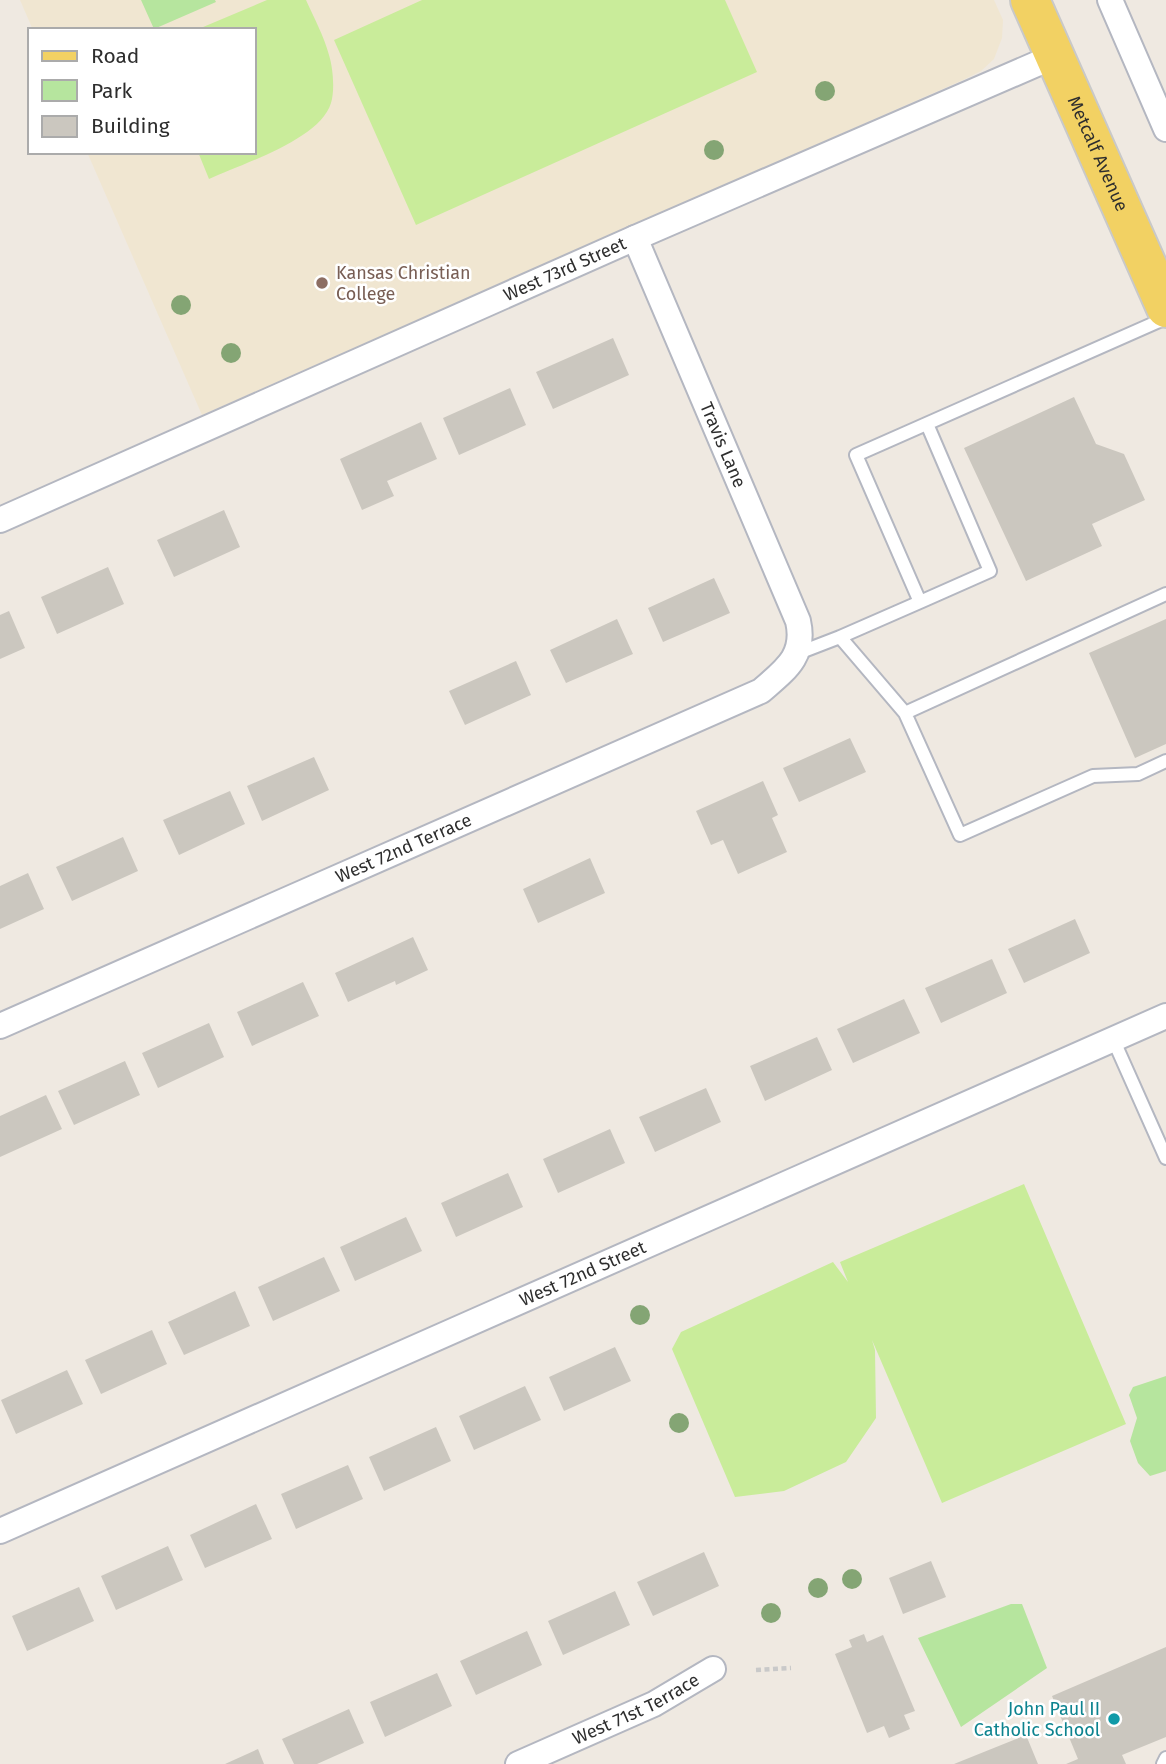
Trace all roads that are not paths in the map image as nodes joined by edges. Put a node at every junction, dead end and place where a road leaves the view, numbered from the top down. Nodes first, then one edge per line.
1 (1030, 0) edge
2 (1110, 0) edge
3 (1055, 56) junction
4 (1166, 129) edge
5 (635, 238) junction
6 (1166, 308) edge
7 (1166, 318) edge
8 (928, 424) junction
9 (0, 520) edge
10 (1166, 594) edge
11 (919, 602) junction
12 (840, 638) junction
13 (796, 654) junction
14 (905, 713) junction
15 (1166, 761) edge
16 (1166, 1016) edge
17 (0, 1026) edge
18 (1113, 1039) junction
19 (1166, 1158) edge
20 (0, 1531) edge
21 (713, 1668) dead end
22 (1166, 1758) edge
23 (518, 1764) edge
24 (1163, 1764) edge

1 - 3 main road, Metcalf Avenue
2 - 4 street
3 - 5 street, West 73rd Street
3 - 6 main road, Metcalf Avenue
5 - 9 street, West 73rd Street
5 - 13 street, Travis Lane
7 - 8 lane
8 - 11 lane
8 - 11 lane
10 - 14 lane
11 - 12 lane
12 - 13 lane
12 - 14 lane
13 - 17 street, West 72nd Terrace
14 - 15 lane
16 - 18 street, West 72nd Street
18 - 19 lane
18 - 20 street, West 72nd Street
21 - 23 street, West 71st Terrace
22 - 24 lane

